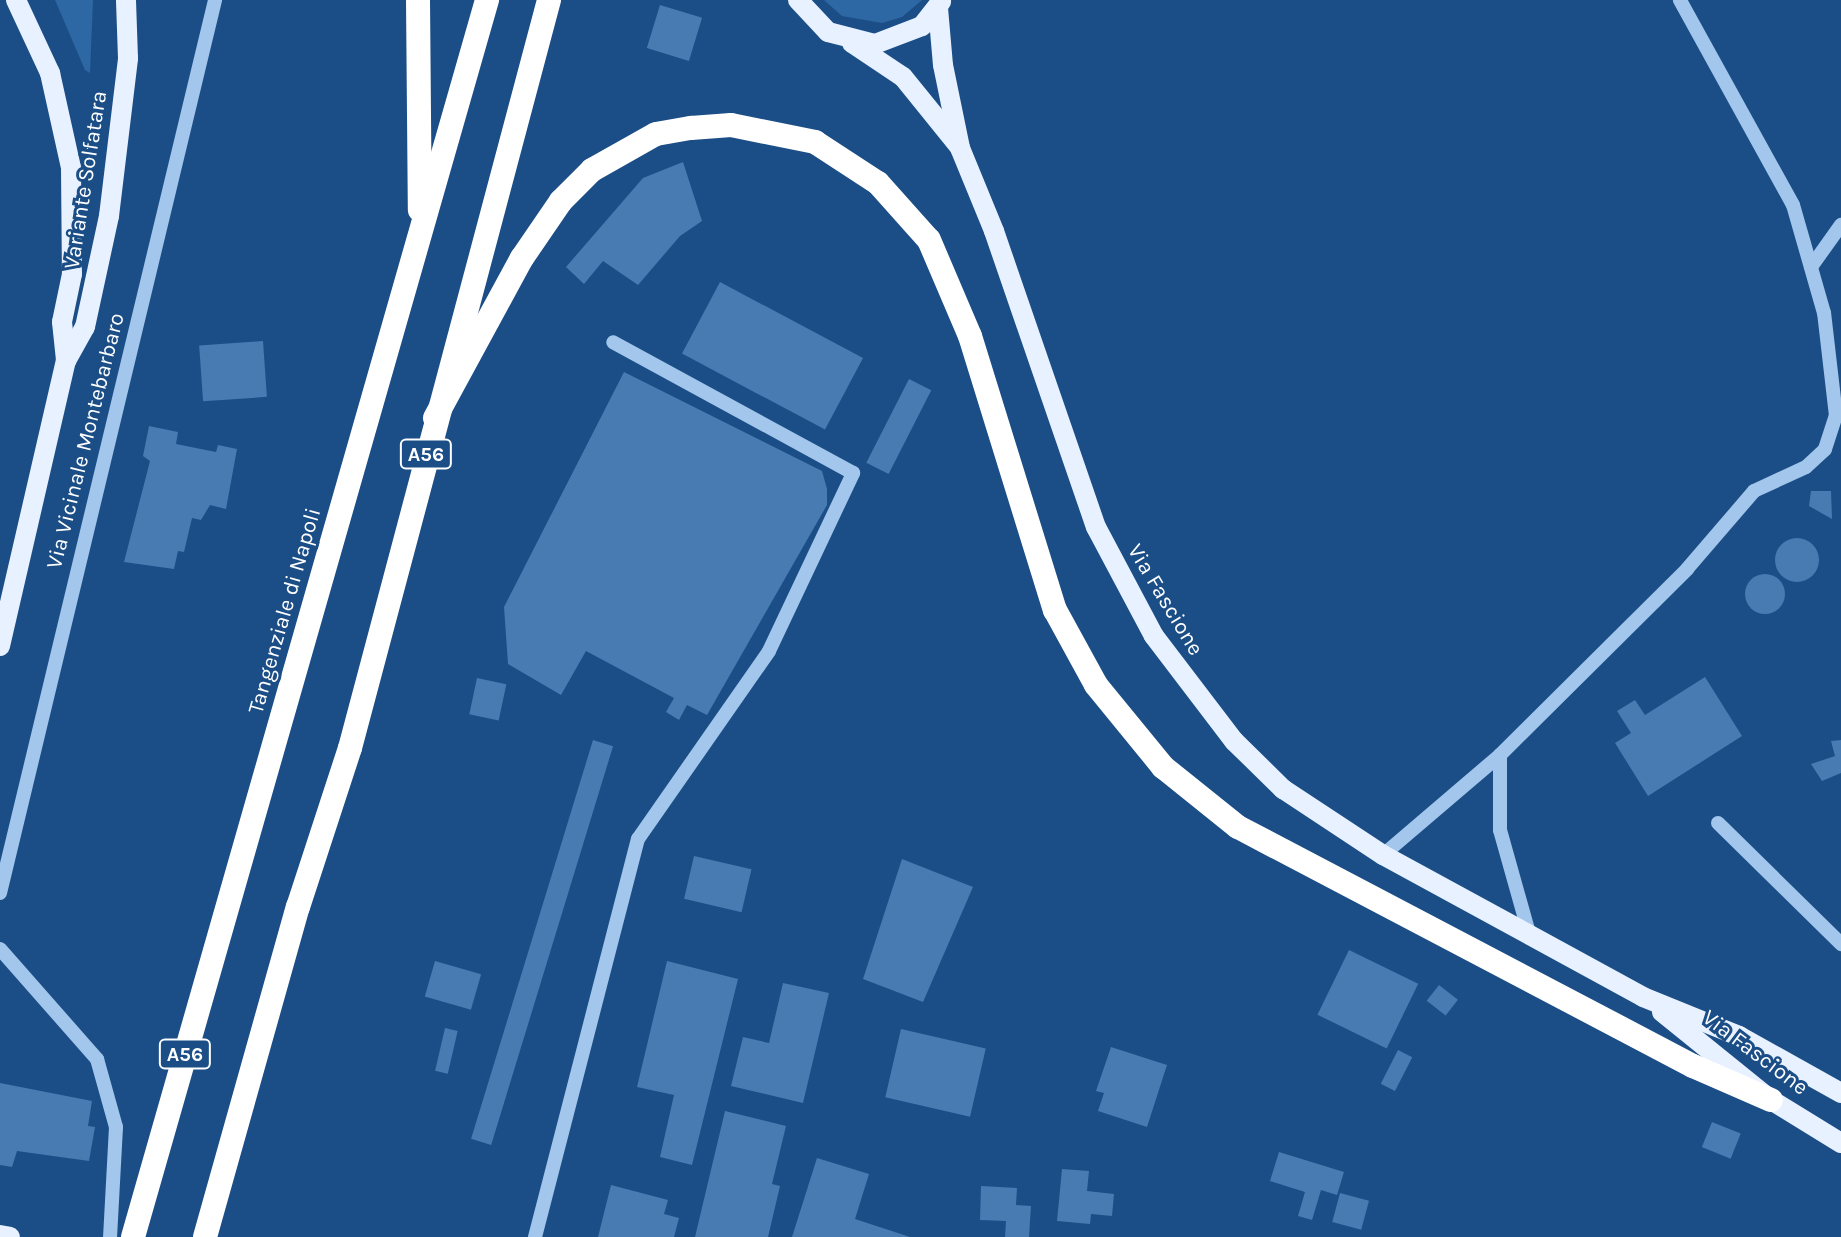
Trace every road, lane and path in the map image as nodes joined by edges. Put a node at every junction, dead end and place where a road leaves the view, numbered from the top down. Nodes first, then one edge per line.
1 (16, 0) edge
2 (126, 0) edge
3 (215, 0) edge
4 (418, 0) edge
5 (487, 0) edge
6 (549, 0) edge
7 (798, 0) edge
8 (1680, 0) edge
9 (940, 4) edge
10 (850, 42) junction
11 (960, 148) junction
12 (1841, 225) edge
13 (420, 238) junction
14 (1811, 267) junction
15 (613, 342) dead end
16 (66, 361) junction
17 (435, 418) junction
18 (0, 646) edge
19 (1500, 755) junction
20 (1718, 823) dead end
21 (1383, 855) junction
22 (0, 893) edge
23 (1530, 937) junction
24 (1841, 944) edge
25 (0, 949) edge
26 (1643, 997) junction
27 (1841, 1093) edge
28 (1771, 1100) junction
29 (1841, 1143) edge
30 (0, 1235) edge
31 (10, 1237) edge
32 (110, 1237) edge
33 (133, 1237) edge
34 (205, 1237) edge
35 (535, 1237) edge

1 - 16 main road, Variante Solfatara
2 - 16 main road, Variante Solfatara
3 - 22 street, Via Vicinale Montebarbaro
4 - 13 highway
5 - 13 highway, Tangenziale di Napoli / A56
6 - 17 highway, A56
7 - 10 main road
8 - 14 street
9 - 10 main road
9 - 11 main road, Via Fascione
10 - 11 main road
11 - 21 main road, Via Fascione
12 - 14 street
13 - 33 highway, Tangenziale di Napoli / A56
14 - 19 street
15 - 35 street
16 - 18 main road, Variante Solfatara
17 - 28 highway
17 - 34 highway, A56
19 - 21 street
19 - 23 street
20 - 24 street
21 - 23 main road, Via Fascione
23 - 26 main road, Via Fascione
25 - 32 street
26 - 27 main road, Via Fascione
26 - 28 main road, Via Fascione
28 - 29 main road, Via Fascione
30 - 31 main road

